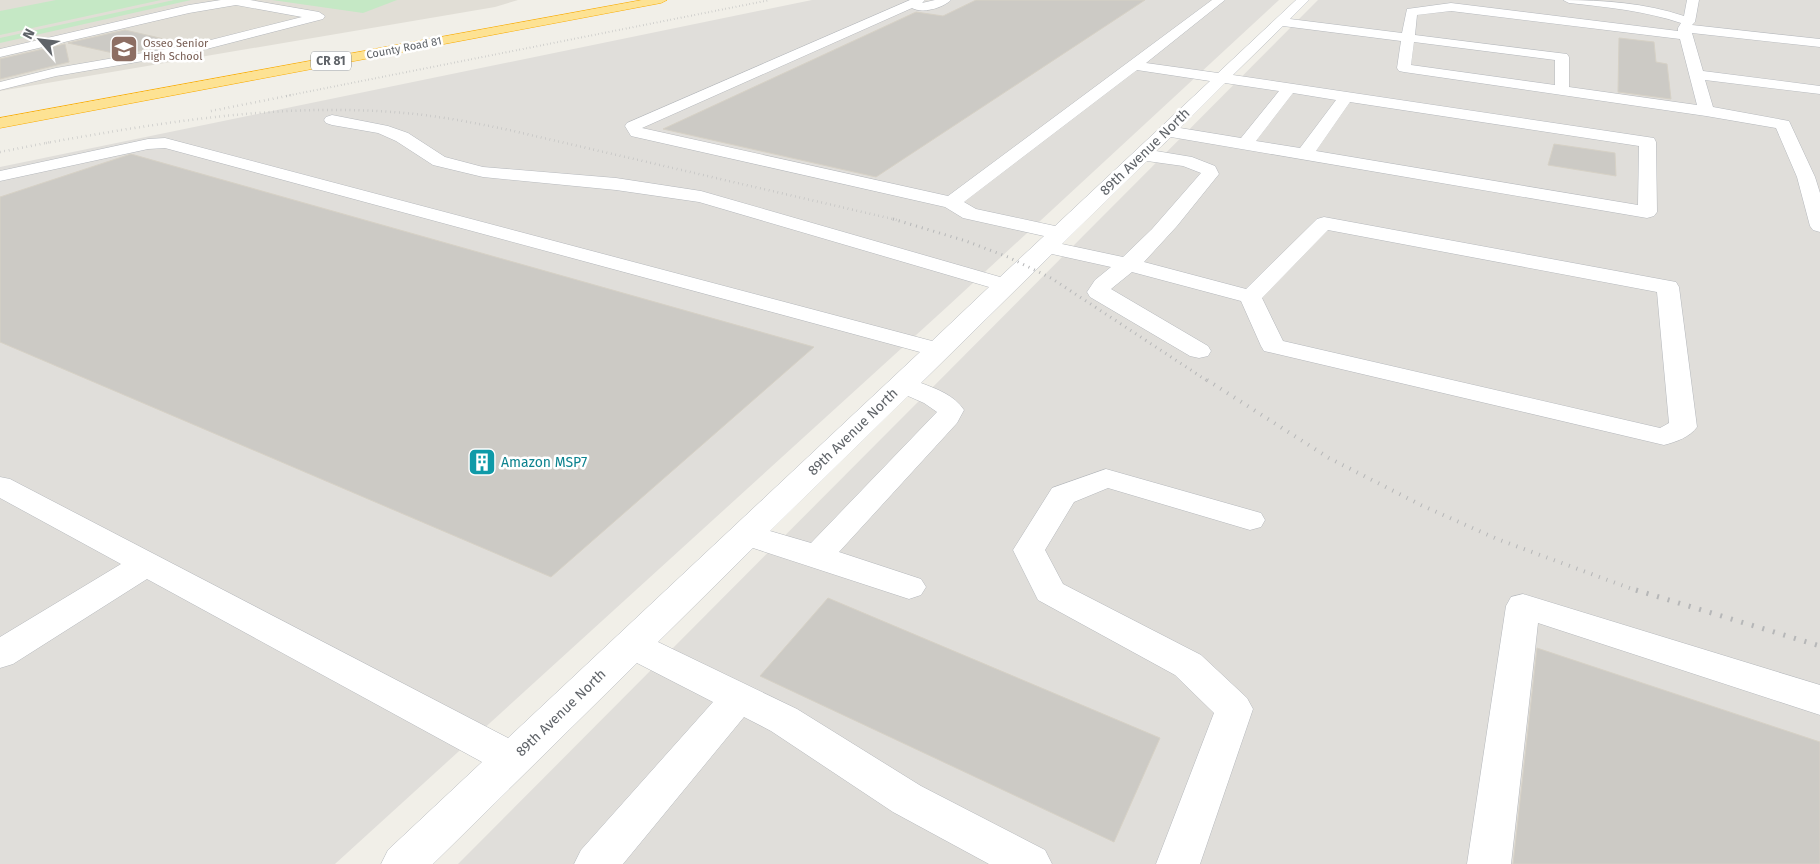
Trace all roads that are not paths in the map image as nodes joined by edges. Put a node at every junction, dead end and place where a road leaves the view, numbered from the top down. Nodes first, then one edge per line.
1 (603, 0) edge
2 (661, 0) edge
3 (945, 0) edge
4 (1219, 0) edge
5 (1303, 0) edge
6 (1568, 0) edge
7 (1692, 0) edge
8 (916, 1) edge
9 (1434, 5) edge
10 (294, 12) junction
11 (1281, 22) junction
12 (1690, 27) junction
13 (1806, 29) dead end
14 (1820, 31) edge
15 (1407, 38) junction
16 (1820, 43) edge
17 (1707, 45) dead end
18 (189, 49) junction
19 (0, 52) edge
20 (1134, 65) junction
21 (228, 67) dead end
22 (190, 74) dead end
23 (1696, 75) junction
24 (1222, 79) junction
25 (1740, 80) junction
26 (0, 86) edge
27 (1289, 89) junction
28 (1562, 90) junction
29 (1820, 90) edge
30 (1346, 97) junction
31 (1748, 106) junction
32 (1706, 111) junction
33 (1, 119) edge
34 (332, 120) dead end
35 (1167, 130) junction
36 (1244, 144) junction
37 (1143, 154) junction
38 (1305, 154) junction
39 (1800, 164) junction
40 (1820, 168) edge
41 (0, 176) edge
42 (951, 203) junction
43 (1820, 226) edge
44 (1053, 240) junction
45 (1128, 265) junction
46 (1005, 285) junction
47 (1250, 298) junction
48 (939, 350) junction
49 (1199, 352) dead end
50 (902, 385) junction
51 (0, 486) edge
52 (1250, 520) dead end
53 (746, 535) junction
54 (817, 556) junction
55 (146, 564) junction
56 (910, 587) dead end
57 (632, 645) junction
58 (0, 654) edge
59 (739, 697) junction
60 (1820, 700) edge
61 (512, 759) junction
62 (403, 864) edge
63 (596, 864) edge
64 (1030, 864) edge
65 (1178, 864) edge
66 (1489, 864) edge

1 - 21 highway, County Road 81 / CR 81
2 - 33 highway, County Road 81 / CR 81
3 - 8 street
4 - 20 street
5 - 11 street, 89th Avenue North
6 - 12 street
7 - 12 street
8 - 42 street
9 - 12 street
9 - 15 street
10 - 18 street
10 - 18 street
10 - 19 street
11 - 15 street
11 - 24 street, 89th Avenue North
12 - 16 street
12 - 17 street
12 - 23 street
13 - 14 street
15 - 28 street
15 - 28 street
18 - 26 street
20 - 24 street
20 - 42 street
22 - 33 highway, County Road 81 / CR 81
23 - 25 street
23 - 32 street
24 - 27 street
24 - 35 street, 89th Avenue North
25 - 29 street
25 - 31 street
27 - 30 street
27 - 36 street
28 - 32 street
30 - 38 street
30 - 38 street
31 - 32 street
31 - 39 street
34 - 46 street
35 - 36 street
35 - 37 street, 89th Avenue North
36 - 38 street
37 - 44 street, 89th Avenue North
37 - 45 street
39 - 40 street
39 - 43 street
41 - 48 street
42 - 44 street
44 - 45 street
44 - 46 street, 89th Avenue North
45 - 47 street
45 - 49 street
46 - 48 street, 89th Avenue North
47 - 47 street
48 - 50 street, 89th Avenue North
50 - 53 street, 89th Avenue North
50 - 54 street
51 - 55 street
52 - 65 street
53 - 54 street
53 - 57 street, 89th Avenue North
54 - 56 street
55 - 58 street
55 - 61 street
57 - 59 street
57 - 61 street, 89th Avenue North
59 - 63 street
59 - 64 street
60 - 66 street
61 - 62 street, 89th Avenue North

